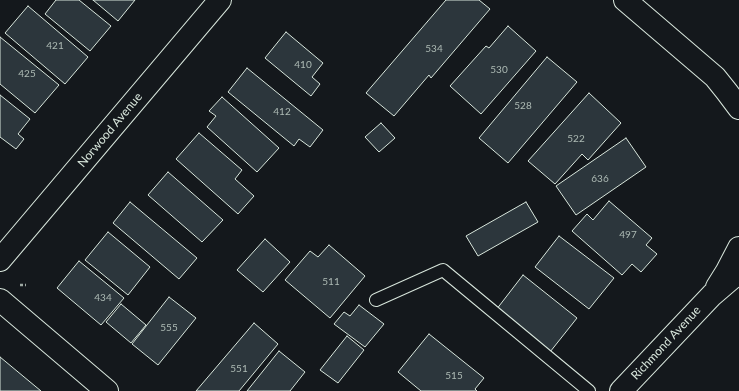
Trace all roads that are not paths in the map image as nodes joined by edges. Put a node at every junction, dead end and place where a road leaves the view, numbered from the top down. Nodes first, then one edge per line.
1 (220, 0) edge
2 (625, 0) edge
3 (714, 77) junction
4 (739, 92) edge
5 (739, 108) edge
6 (739, 248) edge
7 (0, 260) edge
8 (739, 274) edge
9 (712, 295) junction
10 (0, 300) edge
11 (376, 300) dead end
12 (107, 391) edge
13 (589, 391) edge
14 (621, 391) edge

1 - 7 street, Norwood Avenue
2 - 3 street
3 - 4 street
3 - 5 street
6 - 9 street, Richmond Avenue
8 - 9 street, Richmond Avenue
9 - 14 street, Richmond Avenue
10 - 12 street
11 - 13 lane

